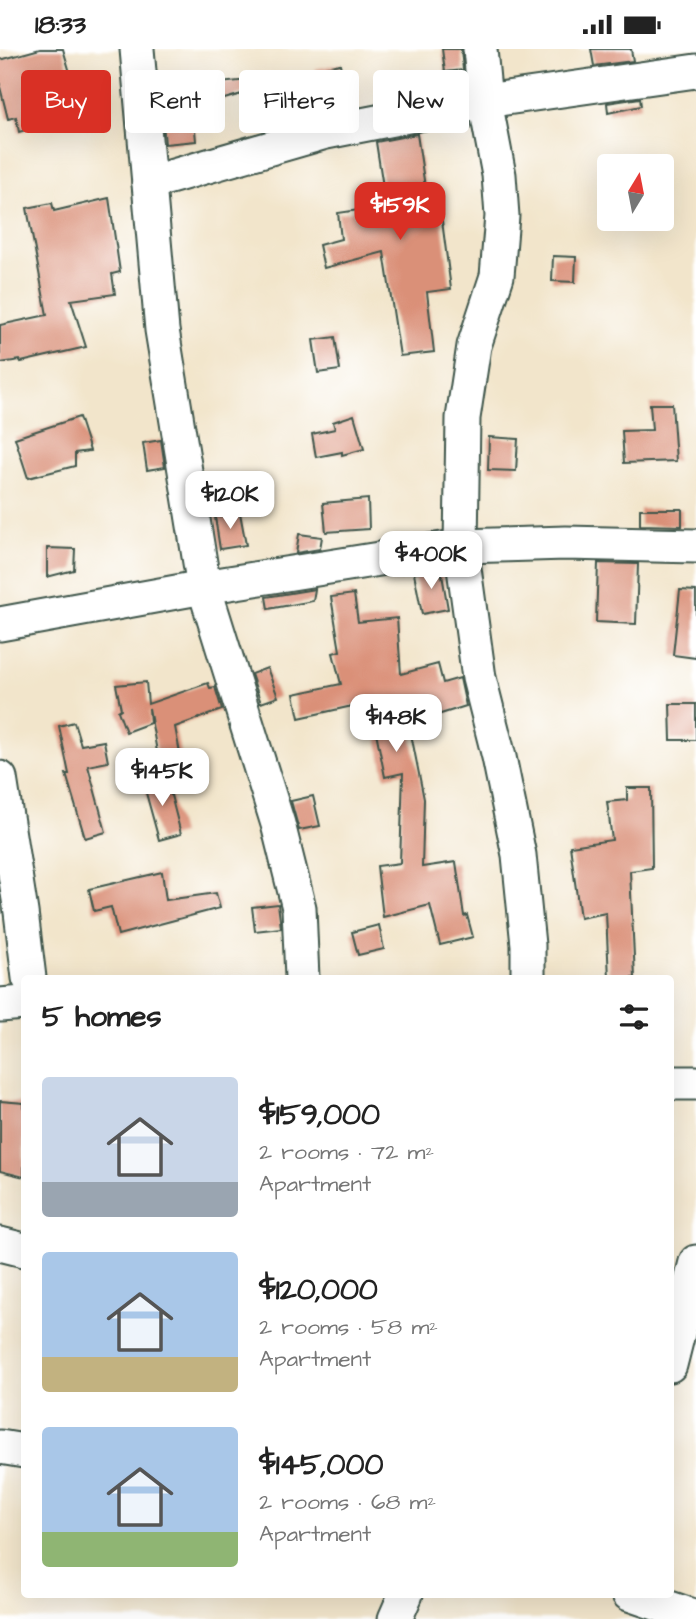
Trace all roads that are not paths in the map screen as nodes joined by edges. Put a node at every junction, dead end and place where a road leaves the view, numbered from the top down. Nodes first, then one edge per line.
1 (137, 49) edge
2 (480, 49) edge
3 (696, 71) edge
4 (485, 101) junction
5 (149, 184) junction
6 (461, 546) junction
7 (696, 546) edge
8 (204, 587) junction
9 (0, 624) edge
10 (0, 778) edge
11 (29, 975) edge
12 (302, 975) edge
13 (528, 975) edge
14 (21, 1003) edge
15 (0, 1005) edge
16 (674, 1083) edge
17 (696, 1083) edge
18 (0, 1244) edge
19 (21, 1249) edge
20 (696, 1262) edge
21 (674, 1349) edge
22 (0, 1447) edge
23 (21, 1450) edge
24 (404, 1598) edge
25 (641, 1598) edge
26 (696, 1616) edge
27 (395, 1619) edge

1 - 5 street
2 - 4 street
3 - 4 street
4 - 5 street
4 - 6 street
5 - 8 street
6 - 7 street
6 - 8 street
6 - 13 street
8 - 9 street
8 - 12 street
10 - 11 street
14 - 15 street
16 - 17 street
18 - 19 street
20 - 21 street
22 - 23 street
24 - 27 street
25 - 26 street

